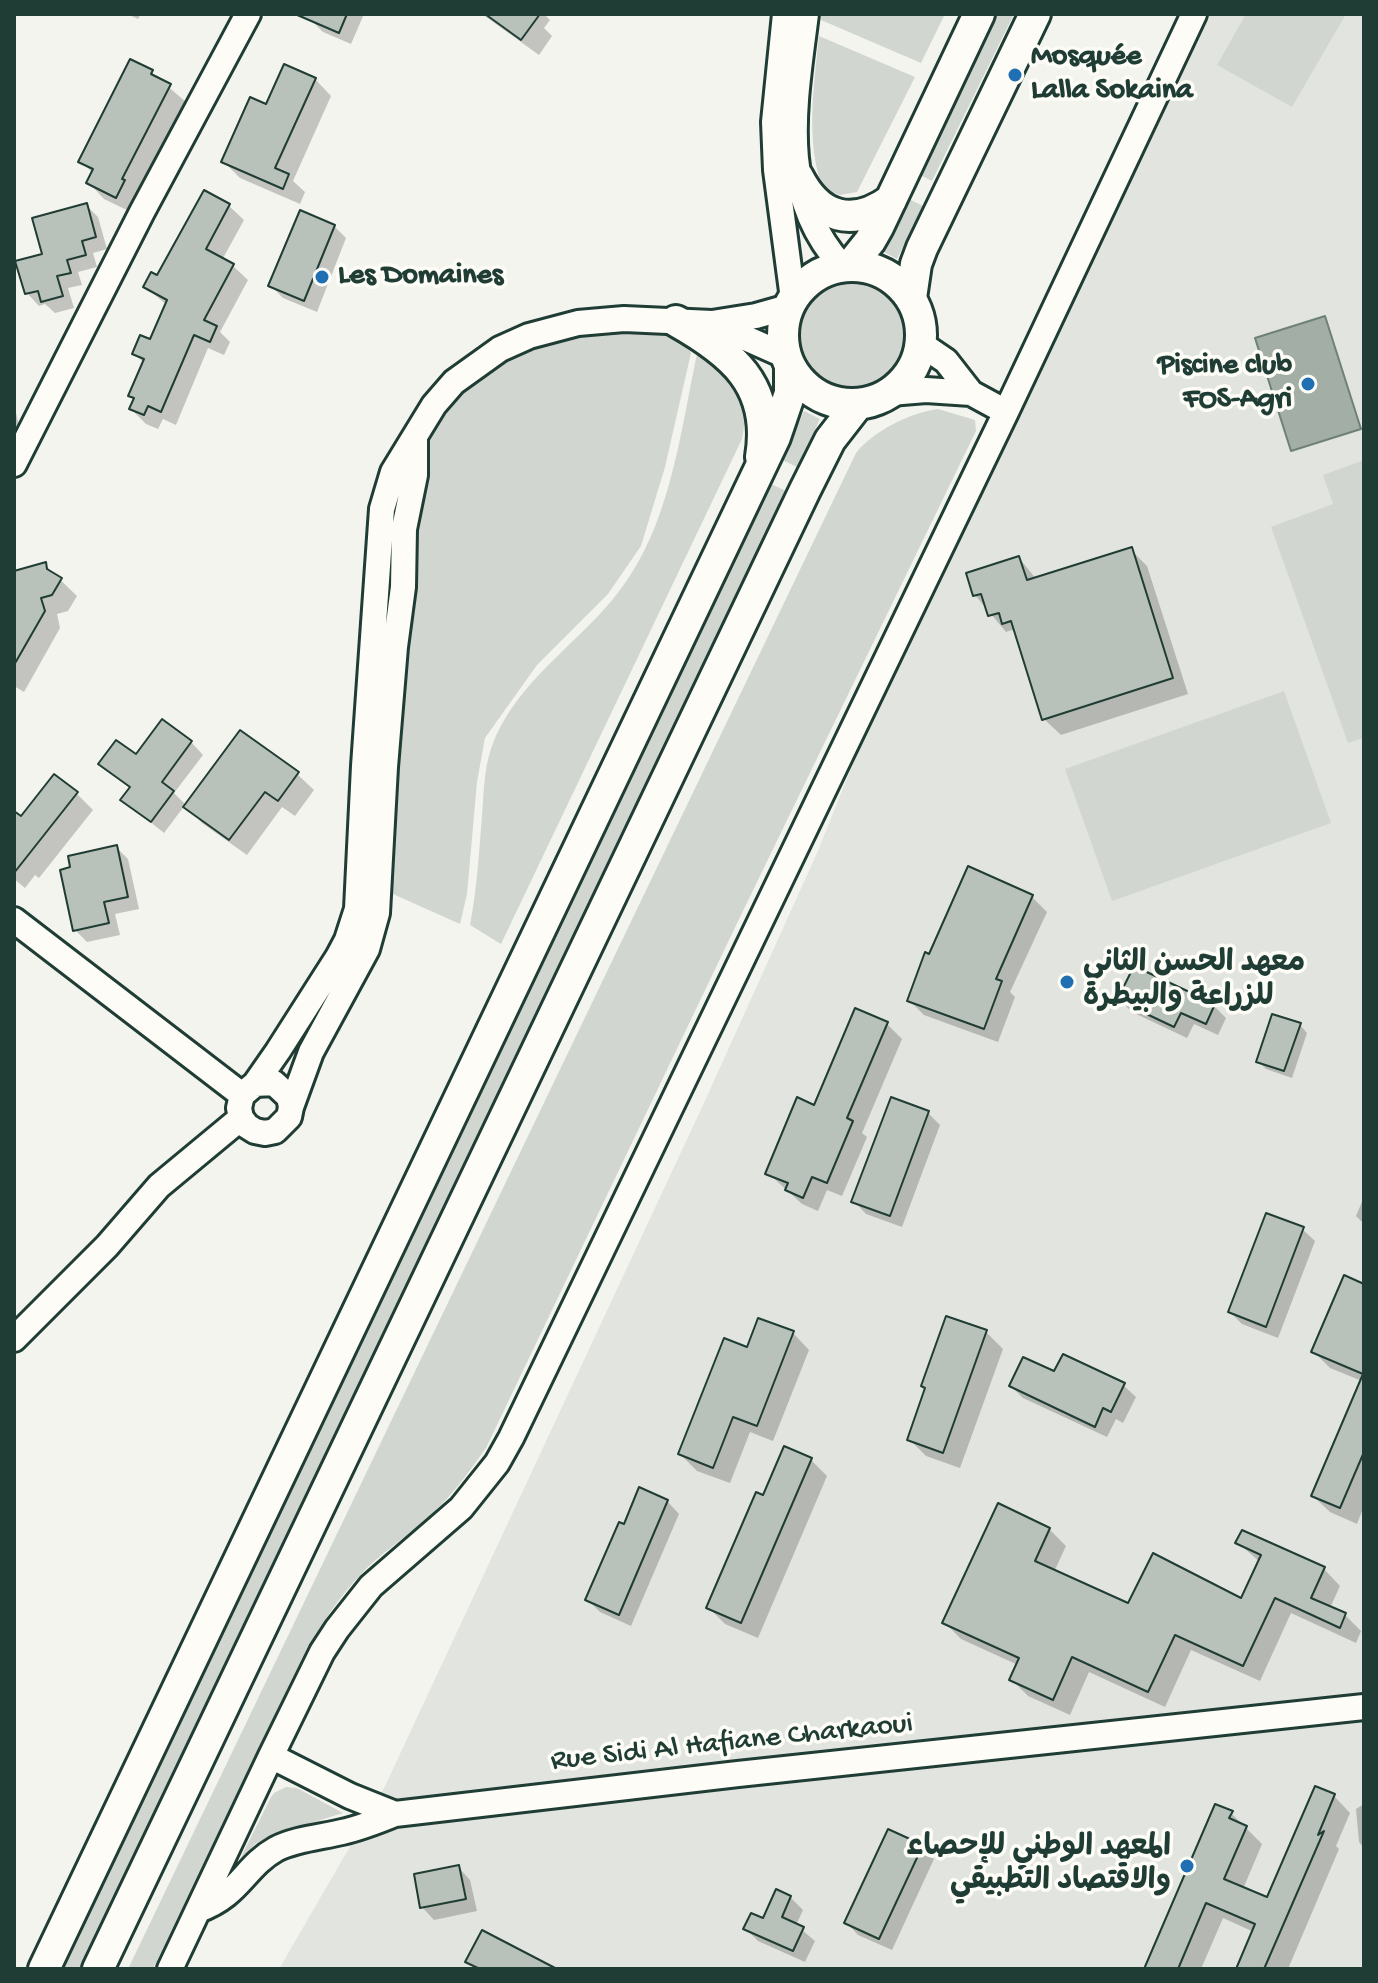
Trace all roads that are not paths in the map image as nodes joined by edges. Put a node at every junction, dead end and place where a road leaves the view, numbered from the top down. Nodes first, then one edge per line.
1 (248, 14) edge
2 (785, 14) edge
3 (806, 14) edge
4 (979, 14) edge
5 (1035, 14) edge
6 (1194, 14) edge
7 (798, 177) junction
8 (891, 200) junction
9 (846, 266) junction
10 (911, 298) junction
11 (790, 303) junction
12 (676, 321) junction
13 (712, 323) junction
14 (921, 344) junction
15 (788, 362) junction
16 (890, 393) junction
17 (971, 393) junction
18 (858, 404) junction
19 (1006, 412) junction
20 (415, 437) junction
21 (14, 464) edge
22 (759, 468) junction
23 (14, 920) edge
24 (246, 1099) junction
25 (291, 1107) junction
26 (14, 1339) edge
27 (1364, 1707) edge
28 (271, 1756) junction
29 (395, 1814) junction
30 (198, 1910) junction
31 (44, 1969) edge
32 (98, 1969) edge
33 (170, 1969) edge

1 - 21 street
2 - 11 street
3 - 7 street
4 - 8 main road
5 - 10 main road
6 - 19 street
7 - 8 main road
7 - 9 street
8 - 9 main road
9 - 10 main road
9 - 11 main road
10 - 14 main road
11 - 13 street
11 - 15 main road
12 - 13 street
12 - 20 street
12 - 22 main road
13 - 15 street
14 - 16 main road
14 - 17 street
15 - 18 main road
15 - 22 main road
16 - 17 street
16 - 18 main road
17 - 19 street
18 - 32 main road
19 - 28 street
20 - 24 street
20 - 25 street
22 - 31 main road
23 - 24 street
24 - 25 street
24 - 25 street
24 - 26 street
27 - 29 street, Rue Sidi Al Hafiane Charkaoui
28 - 29 street
28 - 30 street
29 - 30 street, Rue Sidi Al Hafiane Charkaoui
30 - 33 street

